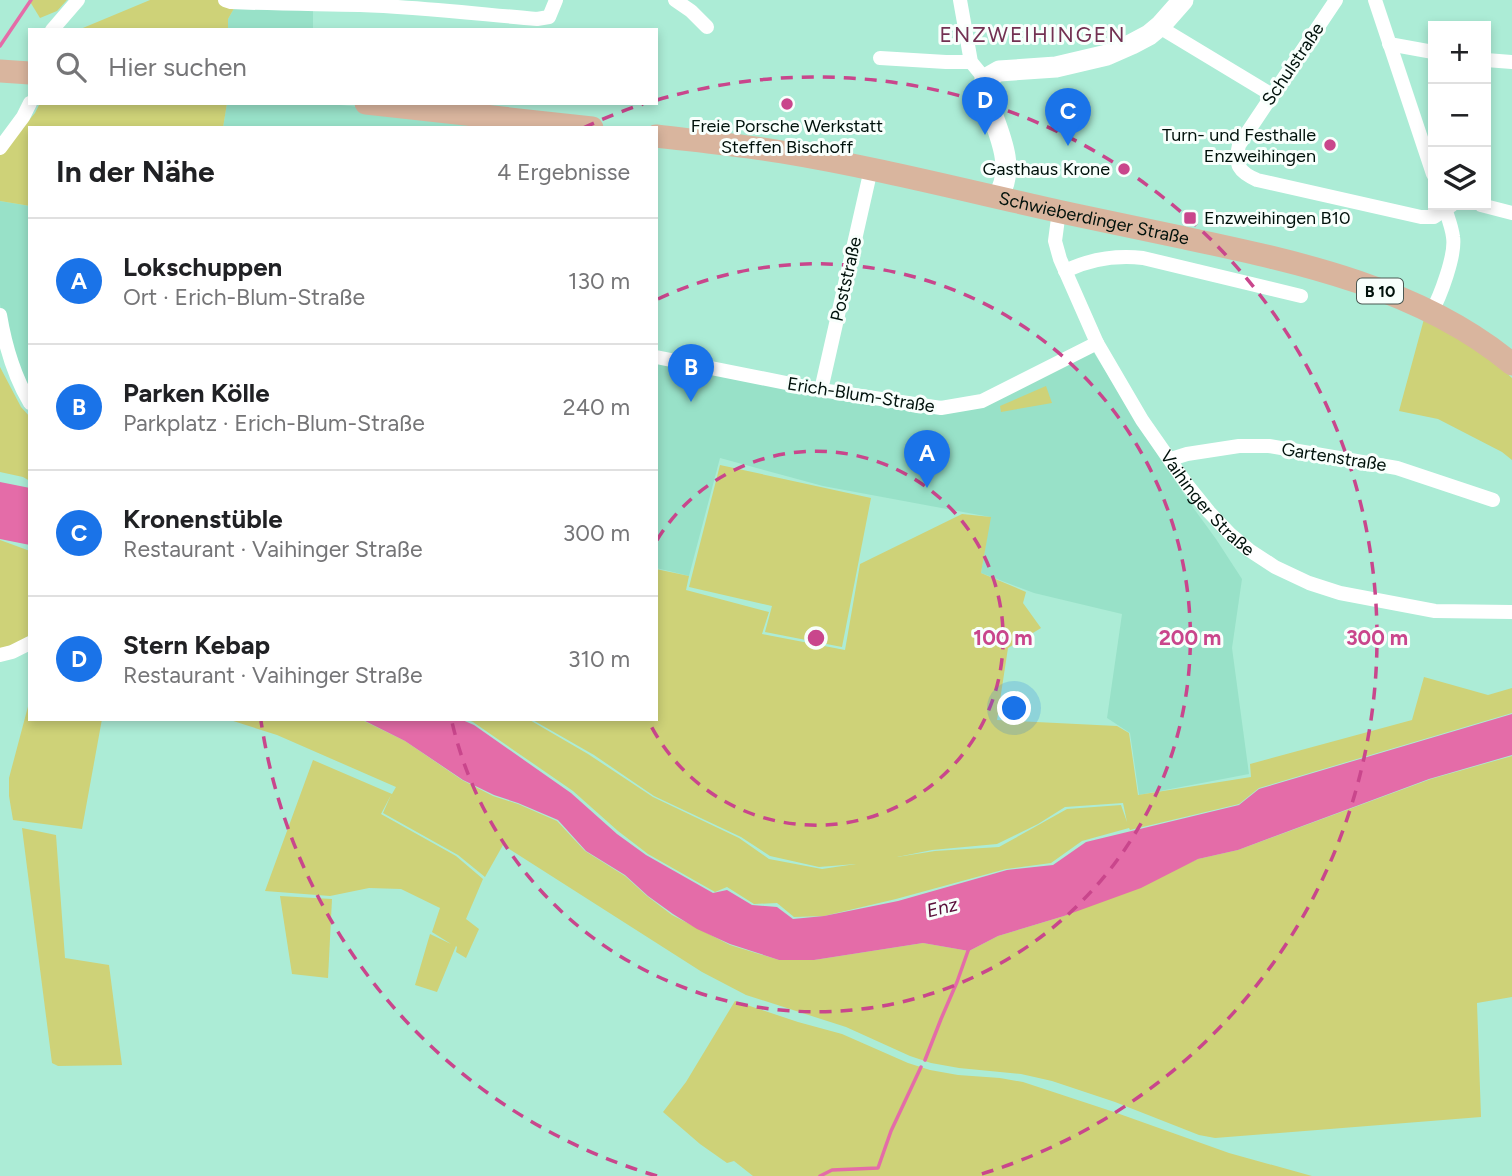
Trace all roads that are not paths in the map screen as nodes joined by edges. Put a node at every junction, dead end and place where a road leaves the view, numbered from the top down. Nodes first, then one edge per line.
1 (78, 0) edge
2 (225, 0) edge
3 (556, 0) edge
4 (675, 0) edge
5 (960, 0) edge
6 (1183, 0) edge
7 (1336, 0) edge
8 (1375, 0) edge
9 (1160, 25) junction
10 (707, 27) dead end
11 (54, 28) edge
12 (1389, 44) junction
13 (1428, 51) edge
14 (880, 58) dead end
15 (1491, 60) edge
16 (971, 62) junction
17 (1512, 62) edge
18 (985, 79) junction
19 (1272, 95) junction
20 (29, 105) edge
21 (384, 105) edge
22 (574, 126) edge
23 (658, 136) edge
24 (0, 148) edge
25 (1428, 159) edge
26 (872, 169) junction
27 (998, 196) junction
28 (1491, 208) edge
29 (1443, 210) edge
30 (1448, 210) edge
31 (1059, 211) junction
32 (1512, 213) edge
33 (1065, 271) junction
34 (1301, 296) dead end
35 (1431, 313) junction
36 (0, 315) edge
37 (1097, 343) junction
38 (658, 357) edge
39 (1512, 364) edge
40 (821, 390) junction
41 (28, 399) edge
42 (1171, 460) junction
43 (1493, 500) dead end
44 (1512, 612) edge
45 (28, 644) edge
46 (0, 655) edge

1 - 11 street
2 - 3 street
4 - 10 street
5 - 16 street
6 - 9 street
7 - 19 street, Schulstraße
8 - 12 street
9 - 18 street
9 - 19 street
12 - 13 street
12 - 25 street
14 - 16 street
15 - 17 street
16 - 18 street
18 - 27 street
19 - 29 street, Schulstraße
20 - 24 street
21 - 22 main road
23 - 26 main road, Schwieberdinger Straße / B 10
26 - 27 main road, Schwieberdinger Straße / B 10
26 - 40 street, Poststraße
27 - 31 main road, Schwieberdinger Straße / B 10
28 - 32 street
30 - 35 street
31 - 33 street, Vaihinger Straße
31 - 35 main road, Schwieberdinger Straße / B 10
33 - 34 street
33 - 37 street, Vaihinger Straße
35 - 39 main road, Schwieberdinger Straße / B 10
36 - 41 street
37 - 40 street, Erich-Blum-Straße
37 - 42 street, Vaihinger Straße
38 - 40 street, Erich-Blum-Straße
42 - 43 street, Gartenstraße
42 - 44 street, Vaihinger Straße
45 - 46 street

